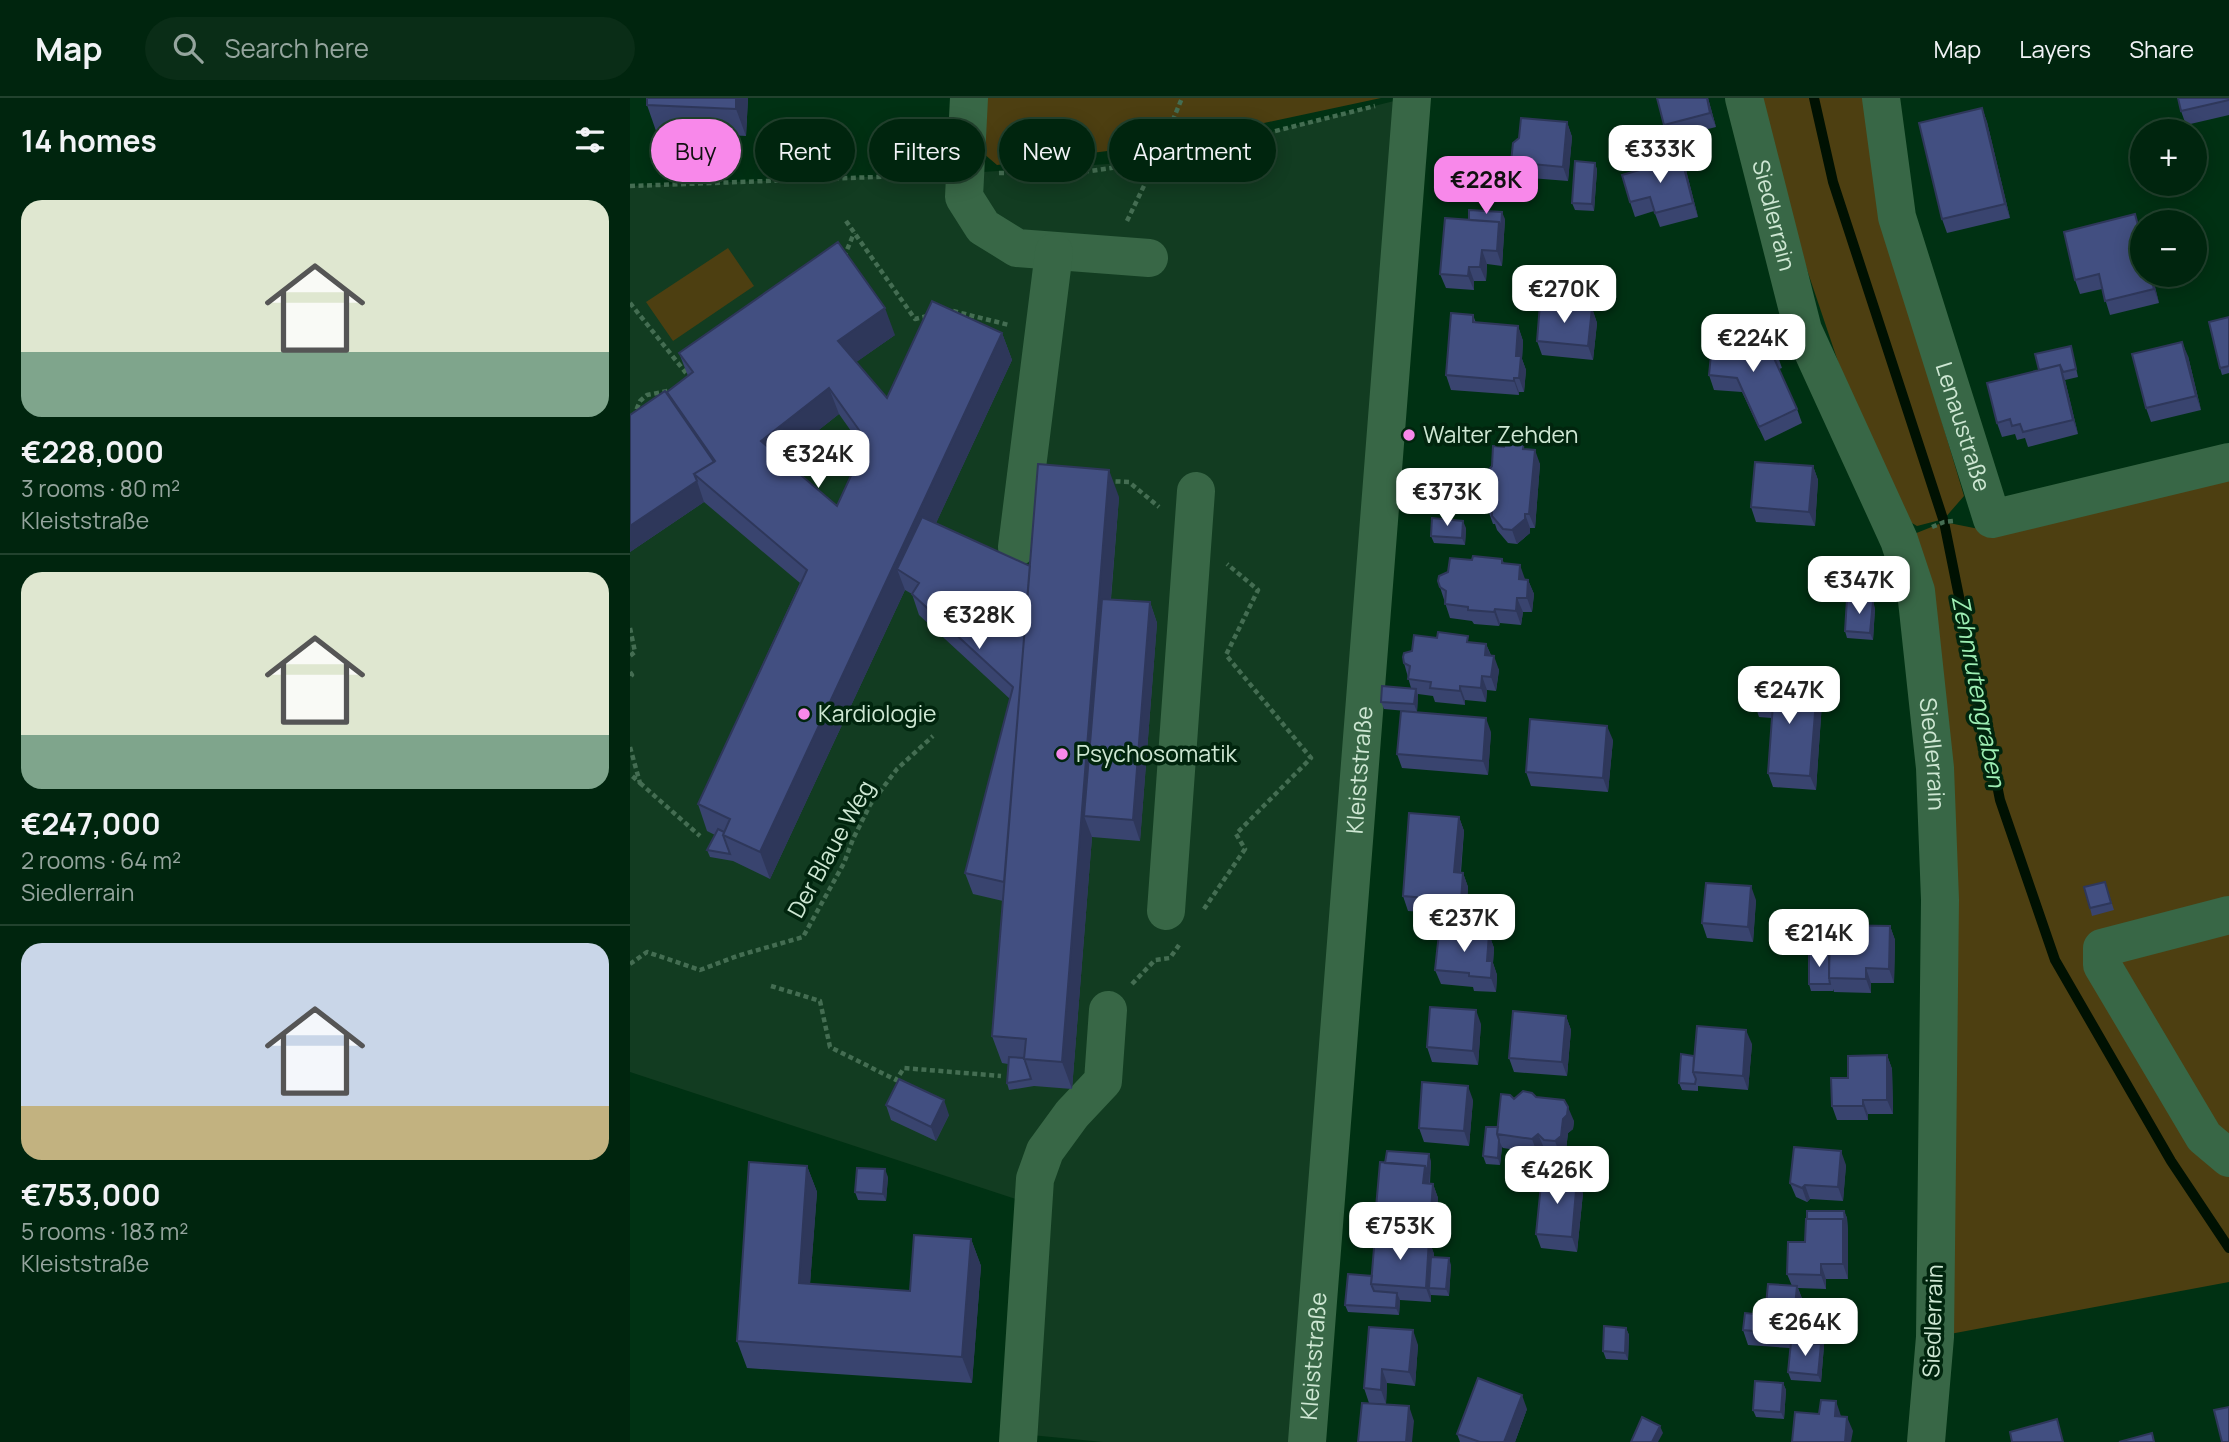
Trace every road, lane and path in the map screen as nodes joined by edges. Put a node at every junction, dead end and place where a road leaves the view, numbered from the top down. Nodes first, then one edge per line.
1 (969, 98) edge
2 (1182, 98) edge
3 (1744, 98) edge
4 (1881, 98) edge
5 (1396, 101) edge
6 (968, 119) edge
7 (1173, 119) edge
8 (1276, 131) edge
9 (1109, 169) edge
10 (985, 173) edge
11 (869, 177) edge
12 (965, 182) edge
13 (1146, 182) edge
14 (630, 186) edge
15 (846, 221) dead end
16 (854, 233) junction
17 (1054, 251) junction
18 (1110, 257) junction
19 (1150, 258) dead end
20 (841, 260) edge
21 (630, 303) edge
22 (947, 310) edge
23 (937, 313) edge
24 (1044, 334) junction
25 (688, 365) edge
26 (686, 373) junction
27 (683, 382) edge
28 (678, 388) edge
29 (630, 425) edge
30 (2229, 462) edge
31 (1196, 491) dead end
32 (1992, 519) junction
33 (1899, 540) junction
34 (1017, 547) dead end
35 (630, 628) edge
36 (630, 656) edge
37 (933, 736) dead end
38 (630, 747) edge
39 (630, 774) edge
40 (639, 783) junction
41 (700, 836) edge
42 (1166, 911) dead end
43 (2229, 915) edge
44 (630, 964) edge
45 (771, 986) dead end
46 (1108, 1010) dead end
47 (1001, 1076) dead end
48 (2229, 1158) edge
49 (1018, 1442) edge
50 (1307, 1442) edge
51 (1926, 1442) edge

1 - 6 street
2 - 7 path
3 - 33 street, Siedlerrain
4 - 32 street, Lenaustraße
5 - 8 path
5 - 50 street, Kleiststraße
9 - 10 path
11 - 14 path
12 - 17 street
13 - 18 path
15 - 16 path
16 - 20 path
16 - 23 path
17 - 18 street
17 - 24 street
18 - 19 street
21 - 26 path
22 - 24 path
24 - 34 street
25 - 26 path
26 - 27 path
28 - 29 path
30 - 32 street, Lenaustraße
31 - 42 street
32 - 33 path
33 - 51 street, Siedlerrain
35 - 36 path
37 - 44 path, Der Blaue Weg
38 - 40 path
39 - 40 path
40 - 41 path
43 - 48 street
45 - 47 path
46 - 49 street

